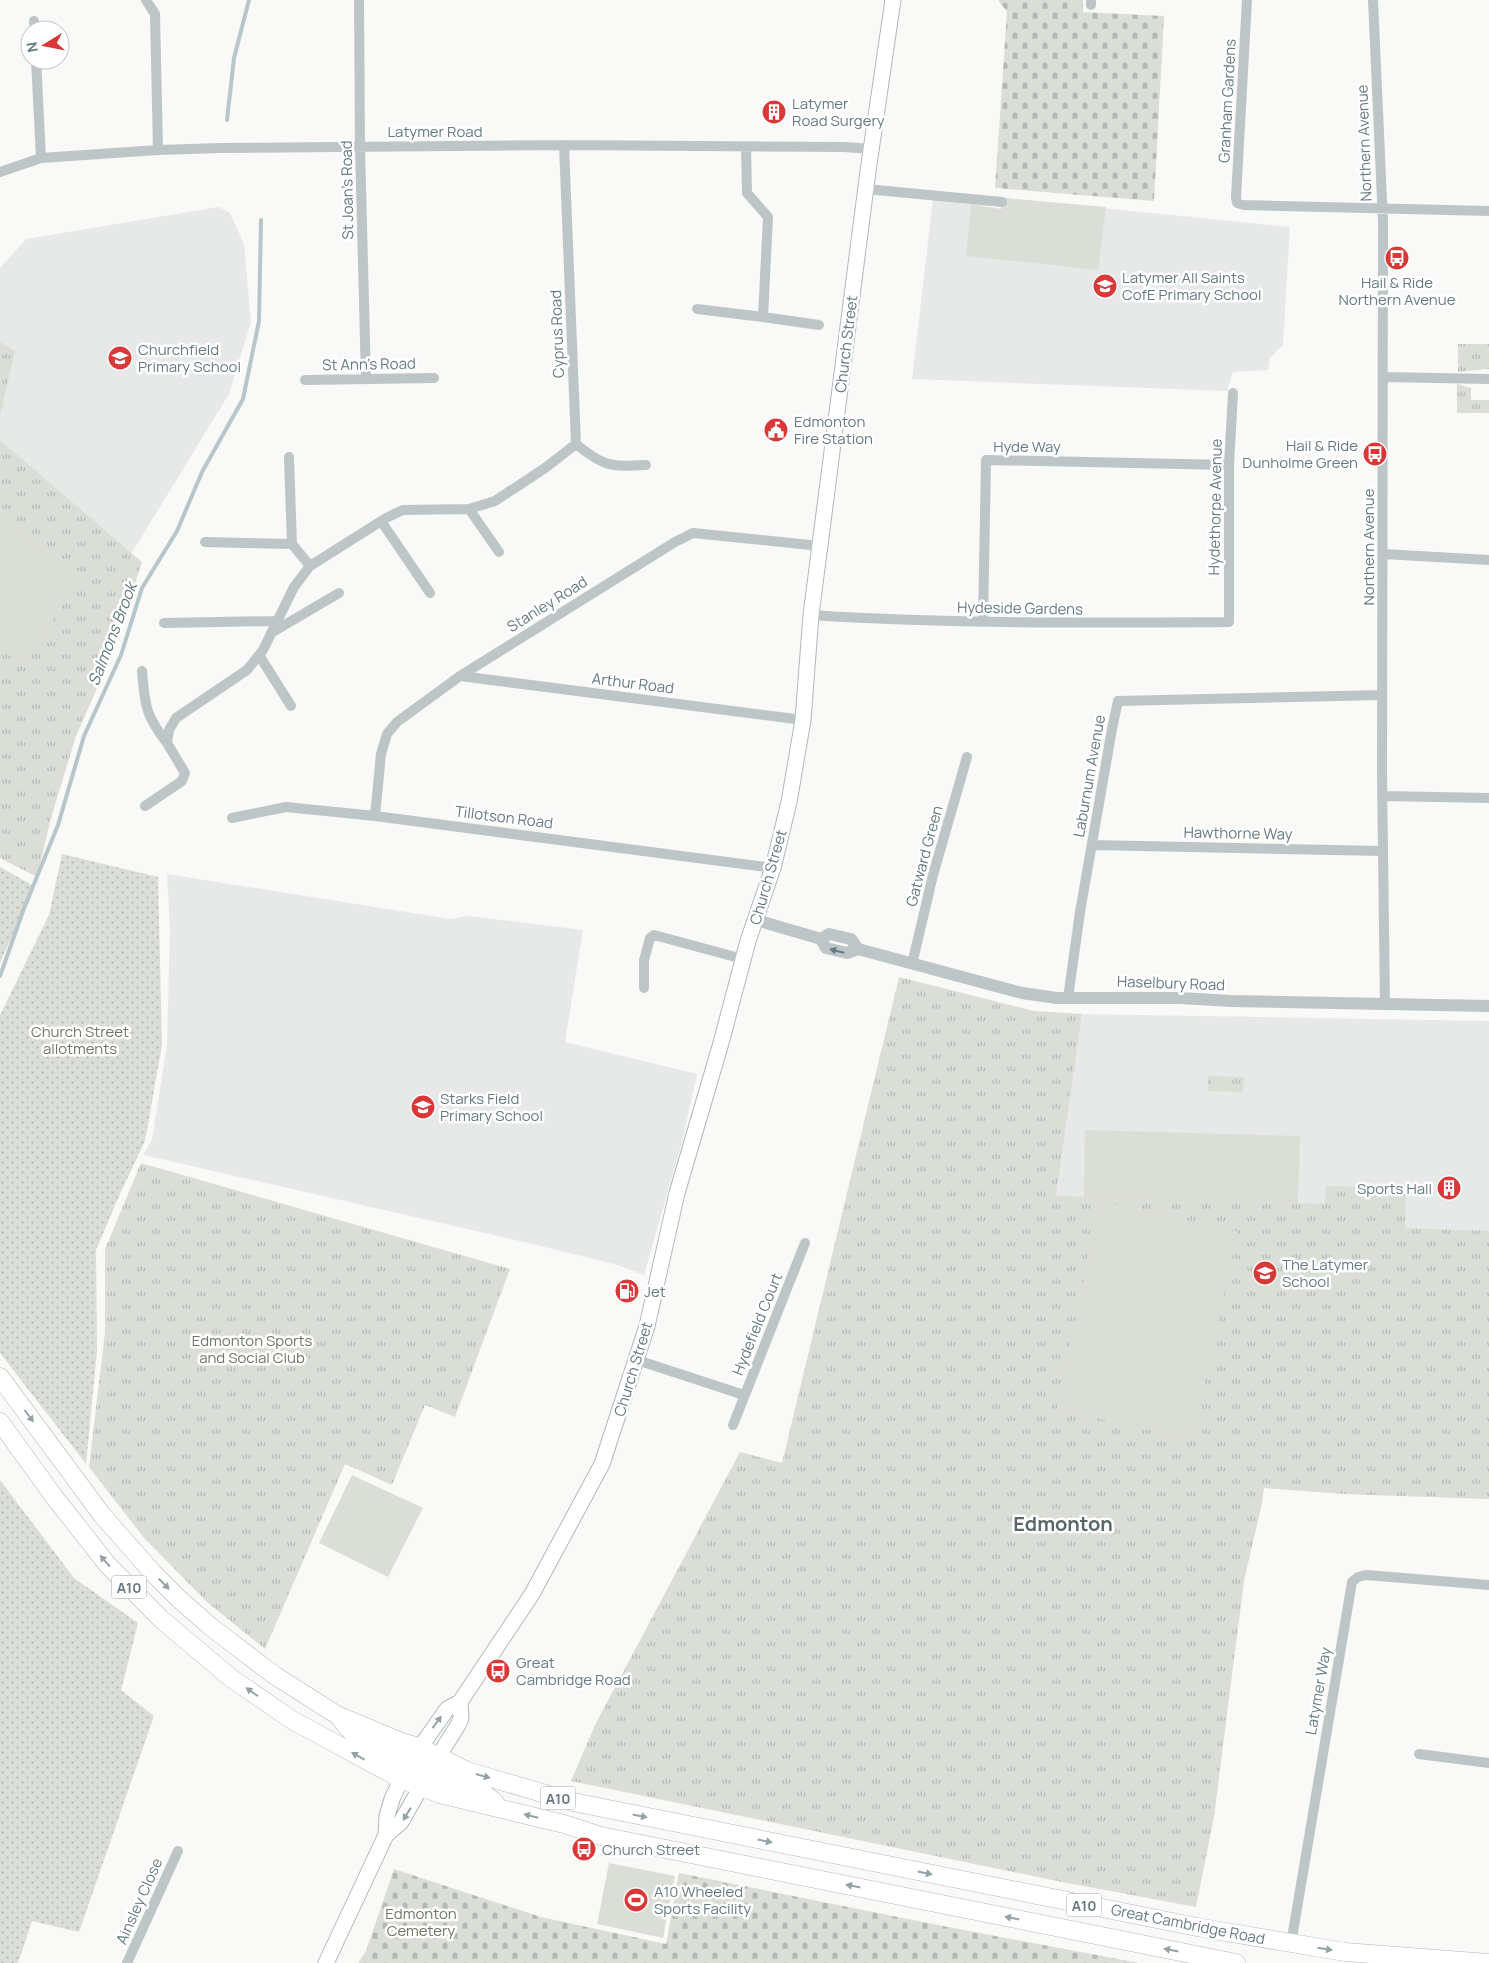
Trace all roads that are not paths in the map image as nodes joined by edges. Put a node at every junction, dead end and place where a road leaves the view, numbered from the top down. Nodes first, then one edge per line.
1 (146, 0) edge
2 (359, 0) edge
3 (893, 0) edge
4 (1247, 0) edge
5 (1373, 0) edge
6 (37, 70) edge
7 (564, 145) junction
8 (360, 147) junction
9 (746, 147) junction
10 (158, 150) junction
11 (872, 150) junction
12 (41, 158) junction
13 (0, 172) edge
14 (866, 189) junction
15 (1002, 202) dead end
16 (1382, 208) junction
17 (1489, 211) edge
18 (697, 309) dead end
19 (763, 317) junction
20 (819, 325) dead end
21 (1383, 377) junction
22 (434, 378) dead end
23 (366, 379) junction
24 (1489, 379) edge
25 (305, 380) dead end
26 (1233, 392) dead end
27 (576, 444) junction
28 (289, 457) dead end
29 (646, 465) dead end
30 (1229, 465) junction
31 (469, 509) junction
32 (381, 521) junction
33 (205, 542) dead end
34 (292, 544) junction
35 (820, 546) junction
36 (499, 552) dead end
37 (1383, 554) junction
38 (1489, 560) edge
39 (310, 566) junction
40 (339, 593) dead end
41 (430, 593) dead end
42 (811, 615) junction
43 (276, 621) junction
44 (983, 622) junction
45 (1229, 622) joint
46 (164, 623) dead end
47 (271, 633) junction
48 (258, 656) junction
49 (142, 671) dead end
50 (460, 676) junction
51 (1382, 695) junction
52 (291, 706) dead end
53 (803, 720) junction
54 (167, 743) junction
55 (967, 757) dead end
56 (1382, 796) junction
57 (1489, 798) edge
58 (145, 806) dead end
59 (376, 816) junction
60 (232, 818) dead end
61 (1092, 845) junction
62 (1384, 851) junction
63 (773, 868) junction
64 (756, 920) junction
65 (743, 959) junction
66 (912, 964) junction
67 (644, 988) dead end
68 (1068, 998) junction
69 (1385, 1005) junction
70 (1489, 1006) edge
71 (805, 1243) dead end
72 (637, 1360) junction
73 (0, 1377) edge
74 (744, 1395) junction
75 (0, 1422) edge
76 (733, 1425) dead end
77 (1489, 1585) edge
78 (460, 1702) junction
79 (337, 1715) junction
80 (419, 1747) junction
81 (1419, 1754) dead end
82 (1489, 1763) edge
83 (434, 1764) junction
84 (405, 1772) junction
85 (420, 1787) junction
86 (499, 1808) junction
87 (386, 1835) junction
88 (737, 1835) junction
89 (178, 1851) dead end
90 (731, 1862) junction
91 (1291, 1944) junction
92 (1207, 1960) edge
93 (127, 1963) edge
94 (326, 1963) edge
95 (1236, 1963) edge
96 (1489, 1963) edge

1 - 10 street
2 - 8 street, St Joan's Road
3 - 11 main road, Church Street
4 - 16 street, Granham Gardens
5 - 16 street, Northern Avenue
6 - 12 street
7 - 8 street, Latymer Road
7 - 9 street, Latymer Road
7 - 27 street, Cyprus Road
8 - 10 street, Latymer Road
8 - 23 street, St Joan's Road
9 - 11 street, Latymer Road
9 - 19 street
10 - 12 street, Latymer Road
11 - 14 main road, Church Street
12 - 13 street, Latymer Road
14 - 15 street
14 - 35 main road, Church Street
16 - 17 street
16 - 21 street, Northern Avenue
18 - 19 street
19 - 20 street
21 - 24 street
21 - 37 street, Northern Avenue
22 - 23 street, St Ann's Road
23 - 25 street, St Ann's Road
26 - 30 street, Hydethorpe Avenue
27 - 29 street
27 - 31 street
28 - 34 street
30 - 44 street, Hyde Way
30 - 45 street, Hydethorpe Avenue
31 - 32 street
31 - 36 street
32 - 39 street
32 - 41 street
33 - 34 street
34 - 39 street
35 - 42 main road, Church Street
35 - 50 street, Stanley Road
37 - 38 street
37 - 51 street, Northern Avenue
39 - 43 street
40 - 47 street
42 - 44 street, Hydeside Gardens
42 - 53 main road, Church Street
43 - 46 street
43 - 47 street
44 - 45 street, Hydeside Gardens
47 - 48 street
48 - 52 street
48 - 54 street
49 - 54 street
50 - 53 street, Arthur Road
50 - 59 street, Stanley Road
51 - 56 street, Northern Avenue
51 - 61 street, Laburnum Avenue
53 - 63 main road, Church Street
54 - 58 street
55 - 66 street, Gatward Green
56 - 57 street
56 - 62 street, Northern Avenue
59 - 60 street, Tillotson Road
59 - 63 street, Tillotson Road
61 - 62 street, Hawthorne Way
61 - 68 street, Laburnum Avenue
62 - 69 street, Northern Avenue
63 - 64 main road, Church Street
64 - 65 main road, Church Street
64 - 66 street, Haselbury Road
65 - 67 street
65 - 72 main road, Church Street
66 - 68 street, Haselbury Road
68 - 69 street, Haselbury Road
69 - 70 street, Haselbury Road
71 - 74 street, Hydefield Court
72 - 74 street, Hydefield Court
72 - 78 main road, Church Street
73 -> 79 highway, A10
74 - 76 street
84 -> 75 highway, A10
77 - 91 street, Latymer Way
80 -> 78 main road, Church Street
78 - 83 main road, Church Street
79 - 80 highway, A10
79 - 84 highway, A10
80 - 83 highway, A10
80 - 84 main road, Church Street
81 - 82 street
83 - 85 main road, Church Street
83 - 86 highway, A10
83 -> 88 highway, Great Cambridge Road / A10
84 - 85 highway, A10
84 - 87 main road, Church Street
85 - 86 highway, A10
85 -> 87 main road, Church Street
90 -> 86 highway, Great Cambridge Road / A10
87 - 94 main road, Church Street
88 - 90 highway
88 -> 91 highway, Great Cambridge Road / A10
89 - 93 street, Ainsley Close
92 -> 90 highway, Great Cambridge Road / A10
91 -> 96 highway, Great Cambridge Road / A10
92 - 95 highway, Great Cambridge Road / A10

